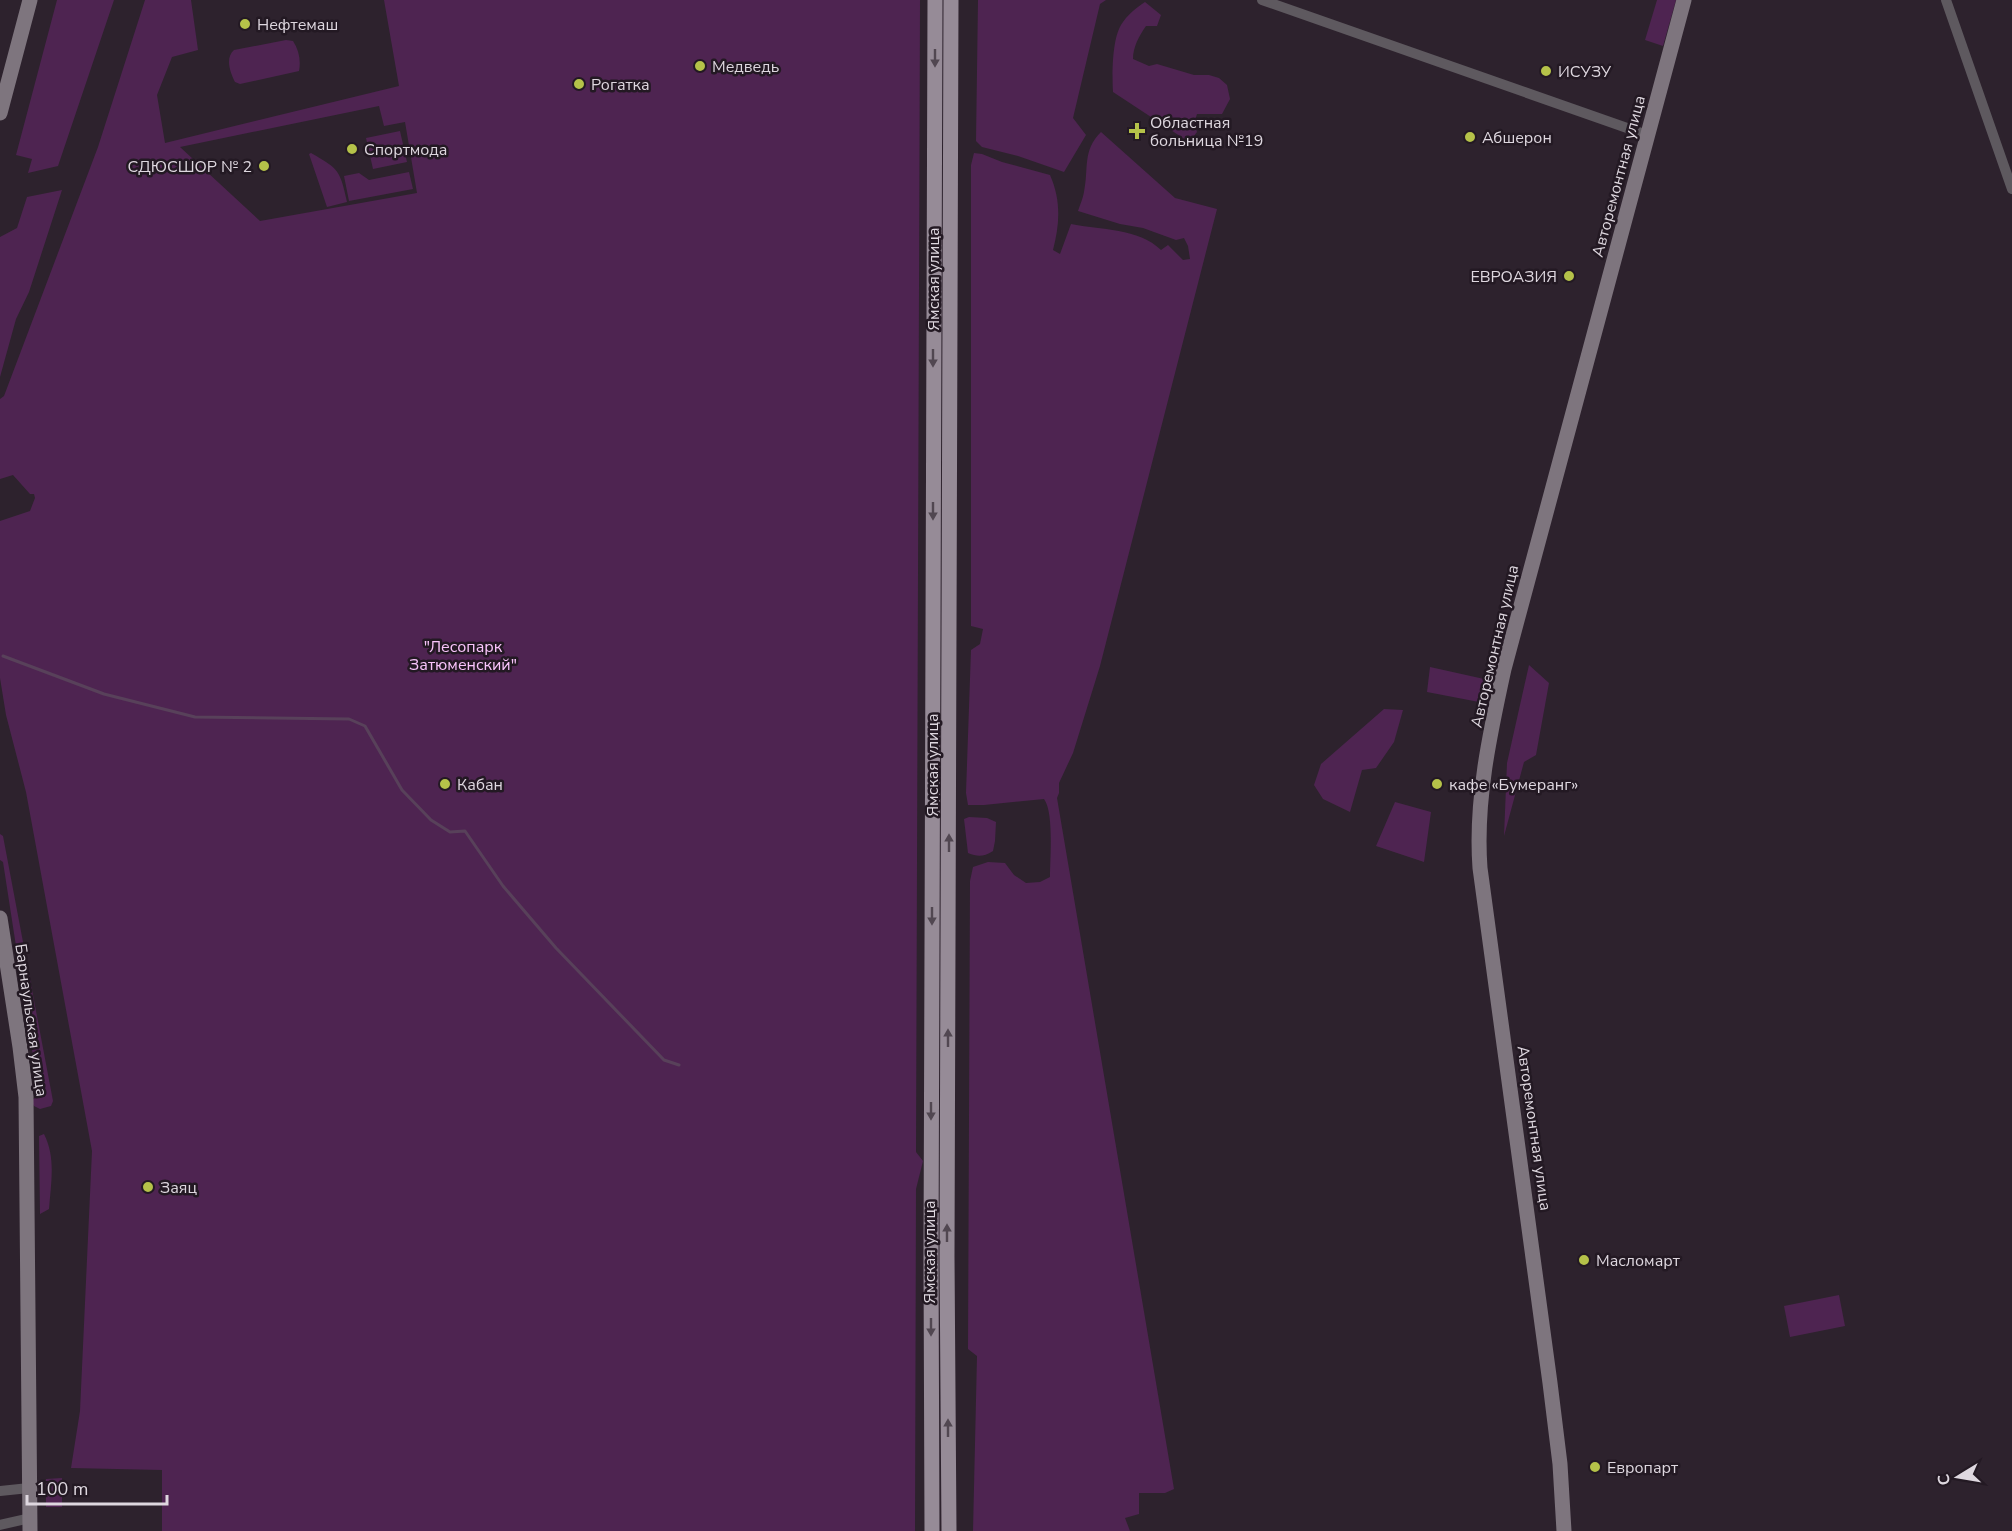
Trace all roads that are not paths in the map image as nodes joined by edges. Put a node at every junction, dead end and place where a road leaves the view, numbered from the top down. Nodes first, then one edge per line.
1 (30, 0) edge
2 (935, 0) edge
3 (951, 0) edge
4 (1262, 0) edge
5 (1684, 0) edge
6 (1946, 0) edge
7 (5, 77) edge
8 (0, 113) edge
9 (1647, 135) junction
10 (2012, 189) edge
11 (932, 452) junction
12 (950, 452) junction
13 (0, 918) edge
14 (30, 1488) junction
15 (0, 1491) edge
16 (0, 1525) edge
17 (30, 1525) edge
18 (932, 1531) edge
19 (949, 1531) edge
20 (1564, 1531) edge

1 - 7 street
2 -> 11 main road, Ямская улица
3 - 12 main road, Ямская улица
4 - 9 street
5 - 9 street, Авторемонтная улица
6 - 10 street
7 - 8 street
9 - 20 street, Авторемонтная улица
11 - 12 main road
11 -> 18 main road, Ямская улица
19 -> 12 main road, Ямская улица
13 - 14 street, Барнаульская улица
14 - 15 street
14 - 17 street, Барнаульская улица
16 - 17 street

